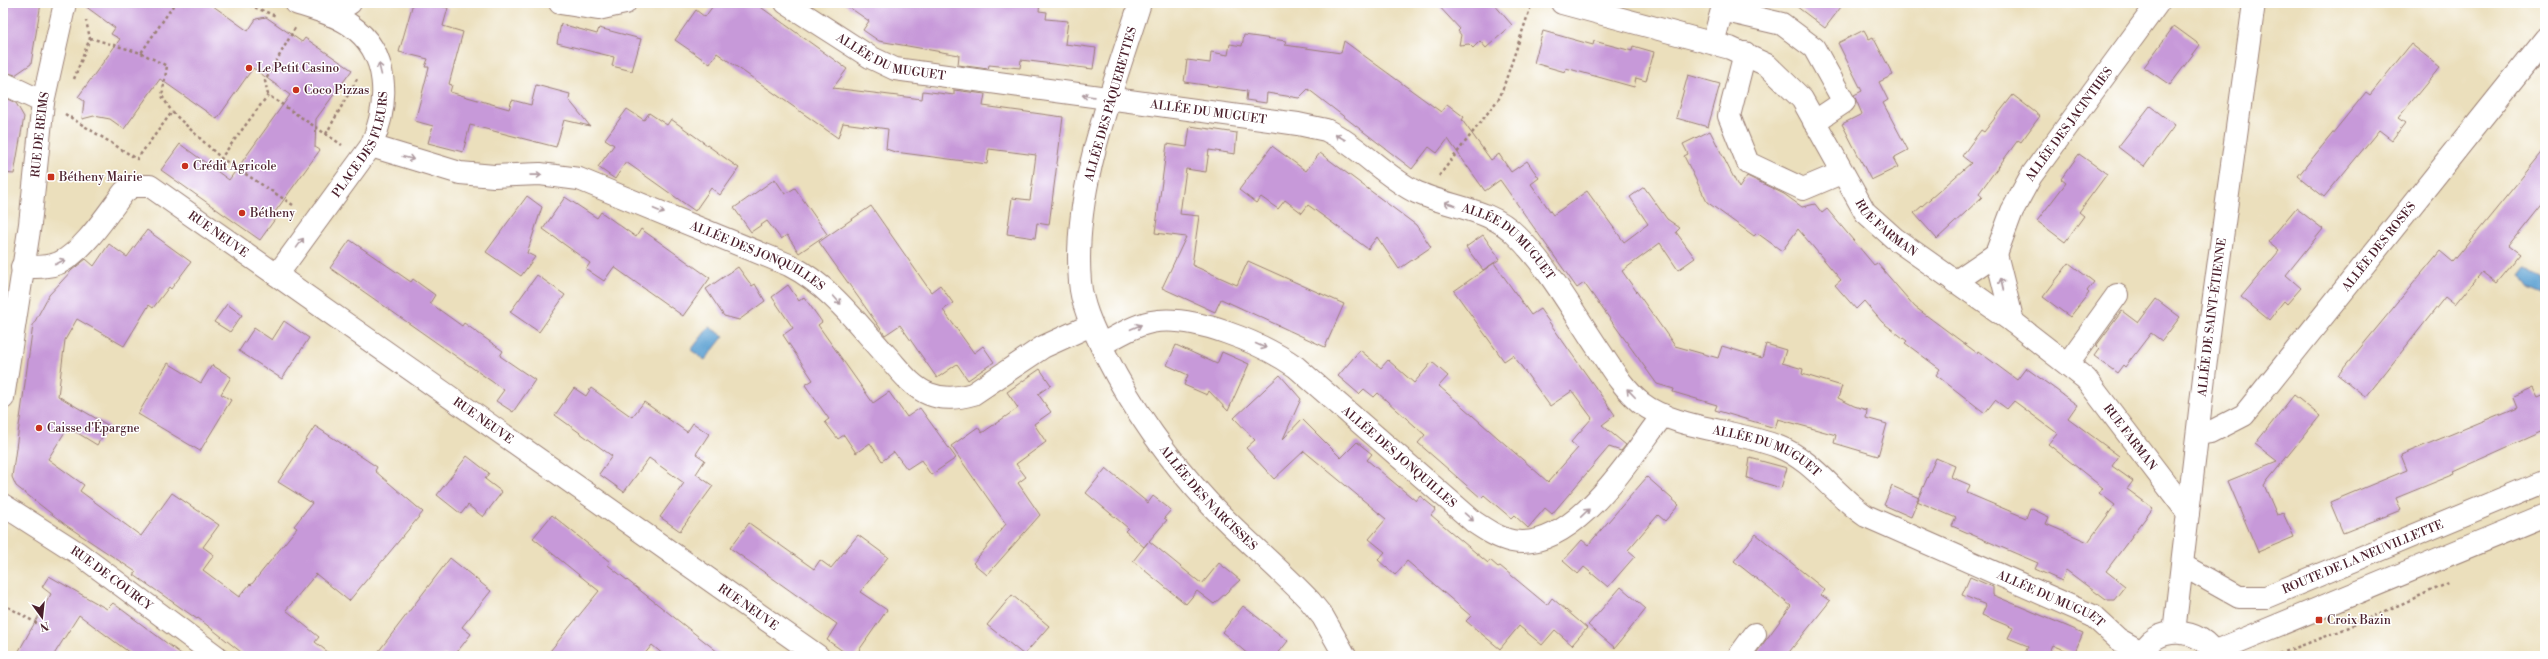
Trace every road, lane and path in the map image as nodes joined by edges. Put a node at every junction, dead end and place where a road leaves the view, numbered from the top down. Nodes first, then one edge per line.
1 (65, 3) edge
2 (176, 3) edge
3 (244, 3) edge
4 (350, 3) edge
5 (560, 3) edge
6 (626, 3) edge
7 (786, 3) edge
8 (1140, 3) edge
9 (1532, 3) edge
10 (1562, 3) edge
11 (2158, 3) edge
12 (2254, 3) edge
13 (292, 15) edge
14 (332, 15) junction
15 (2545, 39) edge
16 (1713, 43) junction
17 (141, 53) junction
18 (1745, 53) junction
19 (359, 76) dead end
20 (73, 82) dead end
21 (3, 83) edge
22 (268, 96) junction
23 (1110, 99) junction
24 (52, 107) junction
25 (172, 112) junction
26 (1814, 122) junction
27 (326, 134) junction
28 (366, 152) junction
29 (221, 158) junction
30 (1841, 173) junction
31 (1424, 195) junction
32 (293, 205) dead end
33 (1996, 254) junction
34 (22, 267) junction
35 (277, 275) junction
36 (1955, 282) junction
37 (2118, 295) dead end
38 (2013, 322) junction
39 (1091, 325) junction
40 (1101, 345) junction
41 (2068, 363) junction
42 (3, 398) edge
43 (1663, 415) junction
44 (2199, 434) junction
45 (2545, 480) edge
46 (3, 505) edge
47 (2188, 513) junction
48 (2545, 515) edge
49 (2182, 565) junction
50 (2455, 580) dead end
51 (3, 604) edge
52 (43, 627) dead end
53 (2174, 632) junction
54 (1755, 634) dead end
55 (2143, 654) edge
56 (2214, 654) edge
57 (216, 656) edge
58 (818, 656) edge
59 (1345, 656) edge
60 (1740, 656) edge
61 (2274, 656) edge

1 - 24 street, RUE DE REIMS
2 - 17 path
3 - 13 path
4 - 14 street
5 - 6 street
23 -> 7 street, ALLÉE DU MUGUET
8 - 23 street, ALLÉE DES PÂQUERETTES
9 - 31 path
10 - 16 street, RUE FARMAN
11 - 33 street, ALLÉE DES JACINTHES
12 - 44 street, ALLÉE DE SAINT-ÉTIENNE
13 - 14 street, PLACE DES FLEURS
13 - 22 path
28 -> 14 street, PLACE DES FLEURS
15 - 44 street, ALLÉE DES ROSES
16 - 18 street, RUE FARMAN
16 - 26 street
17 - 20 path
17 - 25 path
18 - 26 street, RUE FARMAN
18 - 30 street
19 - 27 path
21 - 24 street
22 - 27 path
22 - 29 path
31 -> 23 street, ALLÉE DU MUGUET
23 - 39 street, ALLÉE DES PÂQUERETTES
24 - 25 path
24 - 34 street, RUE DE REIMS
25 - 29 path
26 - 30 street, RUE FARMAN
27 - 28 path
35 -> 28 street, PLACE DES FLEURS
28 -> 39 street, ALLÉE DES JONQUILLES
29 - 32 path
30 - 36 street, RUE FARMAN
43 -> 31 street, ALLÉE DU MUGUET
33 - 36 street
38 -> 33 street
34 -> 35 street, RUE NEUVE
34 - 42 street, RUE DE REIMS
35 - 58 street, RUE NEUVE
36 - 38 street, RUE FARMAN
37 - 41 street
38 - 41 street, RUE FARMAN
39 - 40 street, ALLÉE DES NARCISSES
40 -> 43 street, ALLÉE DES JONQUILLES
40 - 59 street, ALLÉE DES NARCISSES
41 - 47 street, RUE FARMAN
43 - 55 street, ALLÉE DU MUGUET
44 - 47 street, ALLÉE DE SAINT-ÉTIENNE
45 - 49 street, ROUTE DE LA NEUVILLETTE
46 - 57 street, RUE DE COURCY
47 - 49 street, ALLÉE DE SAINT-ÉTIENNE
48 - 56 street
49 - 53 street, ALLÉE DE SAINT-ÉTIENNE
50 - 61 path
51 - 52 path
53 - 55 street
53 - 56 street
54 - 60 street

